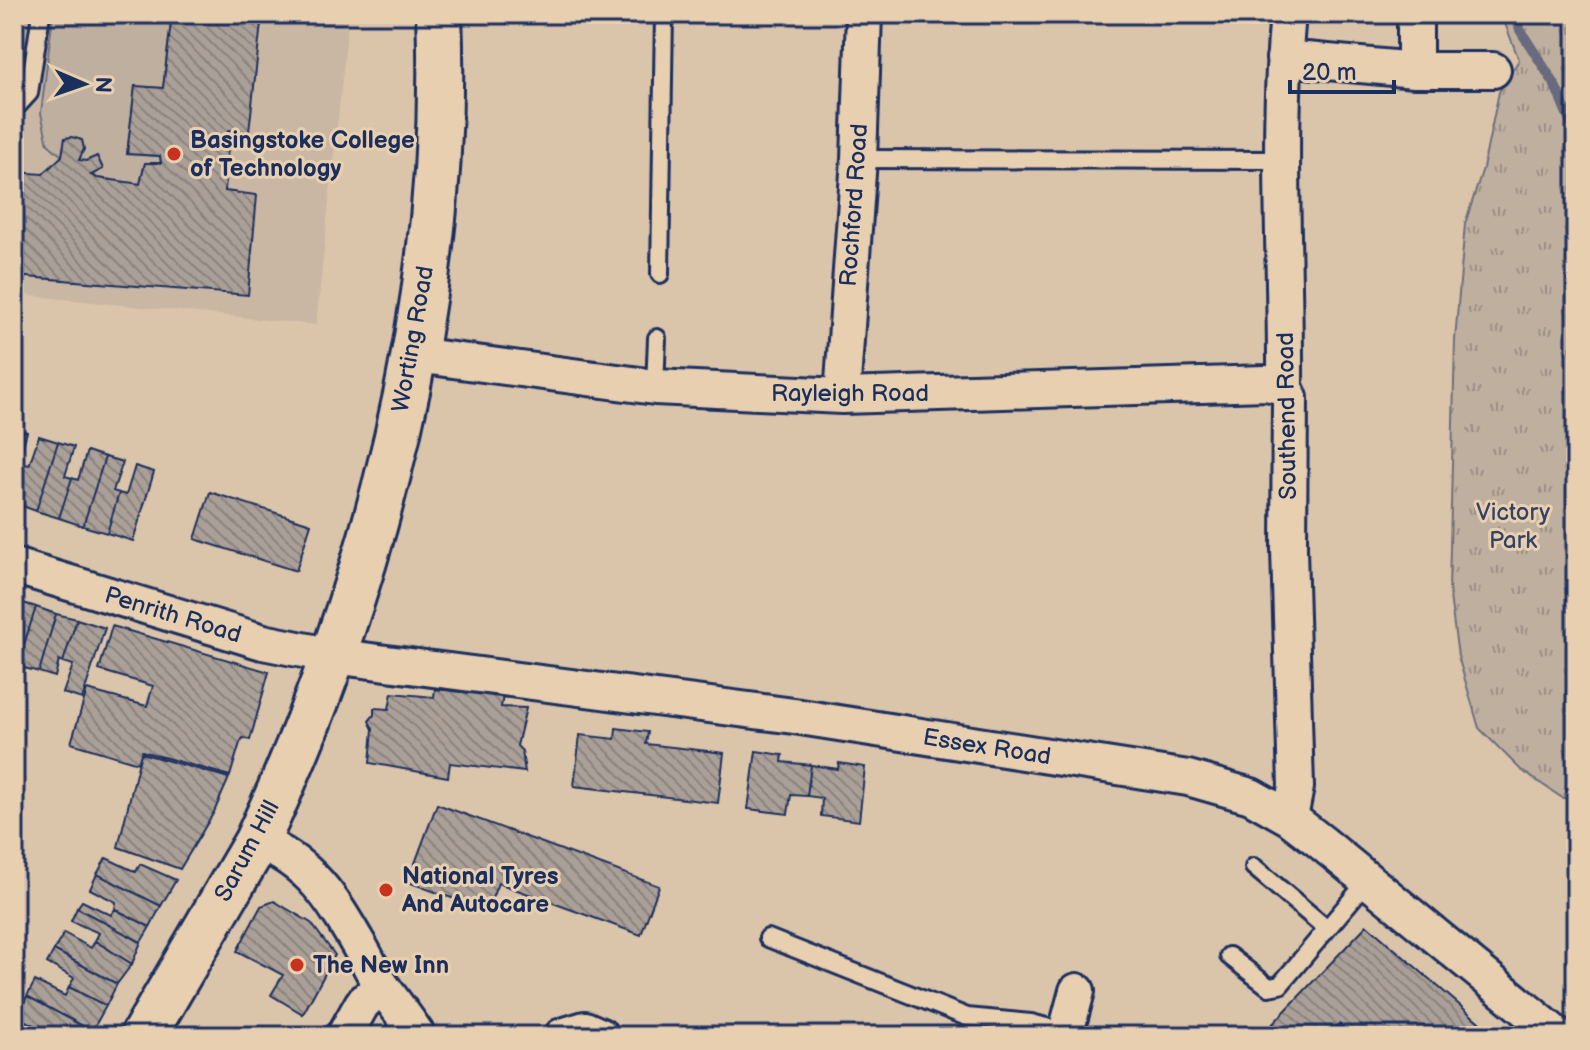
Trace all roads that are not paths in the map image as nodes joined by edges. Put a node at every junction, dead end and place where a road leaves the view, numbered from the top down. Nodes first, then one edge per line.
1 (41, 14) edge
2 (439, 14) edge
3 (664, 14) edge
4 (864, 14) edge
5 (1288, 14) edge
6 (1415, 23) dead end
7 (1284, 58) junction
8 (1415, 70) junction
9 (1493, 70) dead end
10 (22, 89) edge
11 (14, 105) edge
12 (859, 159) junction
13 (1282, 160) junction
14 (660, 274) dead end
15 (657, 338) dead end
16 (416, 355) junction
17 (655, 387) junction
18 (1285, 387) junction
19 (842, 396) junction
20 (14, 566) edge
21 (333, 656) junction
22 (1290, 818) junction
23 (257, 841) junction
24 (1254, 867) dead end
25 (1368, 880) junction
26 (1327, 929) junction
27 (768, 938) dead end
28 (1229, 956) dead end
29 (381, 986) junction
30 (1077, 991) dead end
31 (1065, 1034) edge
32 (143, 1036) edge
33 (344, 1036) edge
34 (418, 1036) edge
35 (562, 1036) edge
36 (601, 1036) edge
37 (1558, 1036) edge

1 - 10 lane
2 - 16 street, Worting Road
3 - 14 lane
4 - 12 street, Rochford Road
5 - 7 street, Southend Road
6 - 8 street
7 - 8 street
7 - 13 street, Southend Road
8 - 9 street
10 - 11 lane
12 - 13 lane
12 - 19 street, Rochford Road
13 - 18 street, Southend Road
15 - 17 lane
16 - 17 street, Rayleigh Road
16 - 21 street, Worting Road
17 - 19 street, Rayleigh Road
18 - 19 street, Rayleigh Road
18 - 22 street, Southend Road
20 - 21 street, Penrith Road
21 - 22 street, Essex Road
21 - 23 street, Sarum Hill
22 - 25 street, Essex Road
23 - 29 street
23 - 32 street, Sarum Hill
24 - 26 lane
25 - 26 lane
25 - 37 street, Essex Road
26 - 28 lane
27 - 31 lane
29 - 33 street
29 - 34 street
30 - 31 street
35 - 36 street

